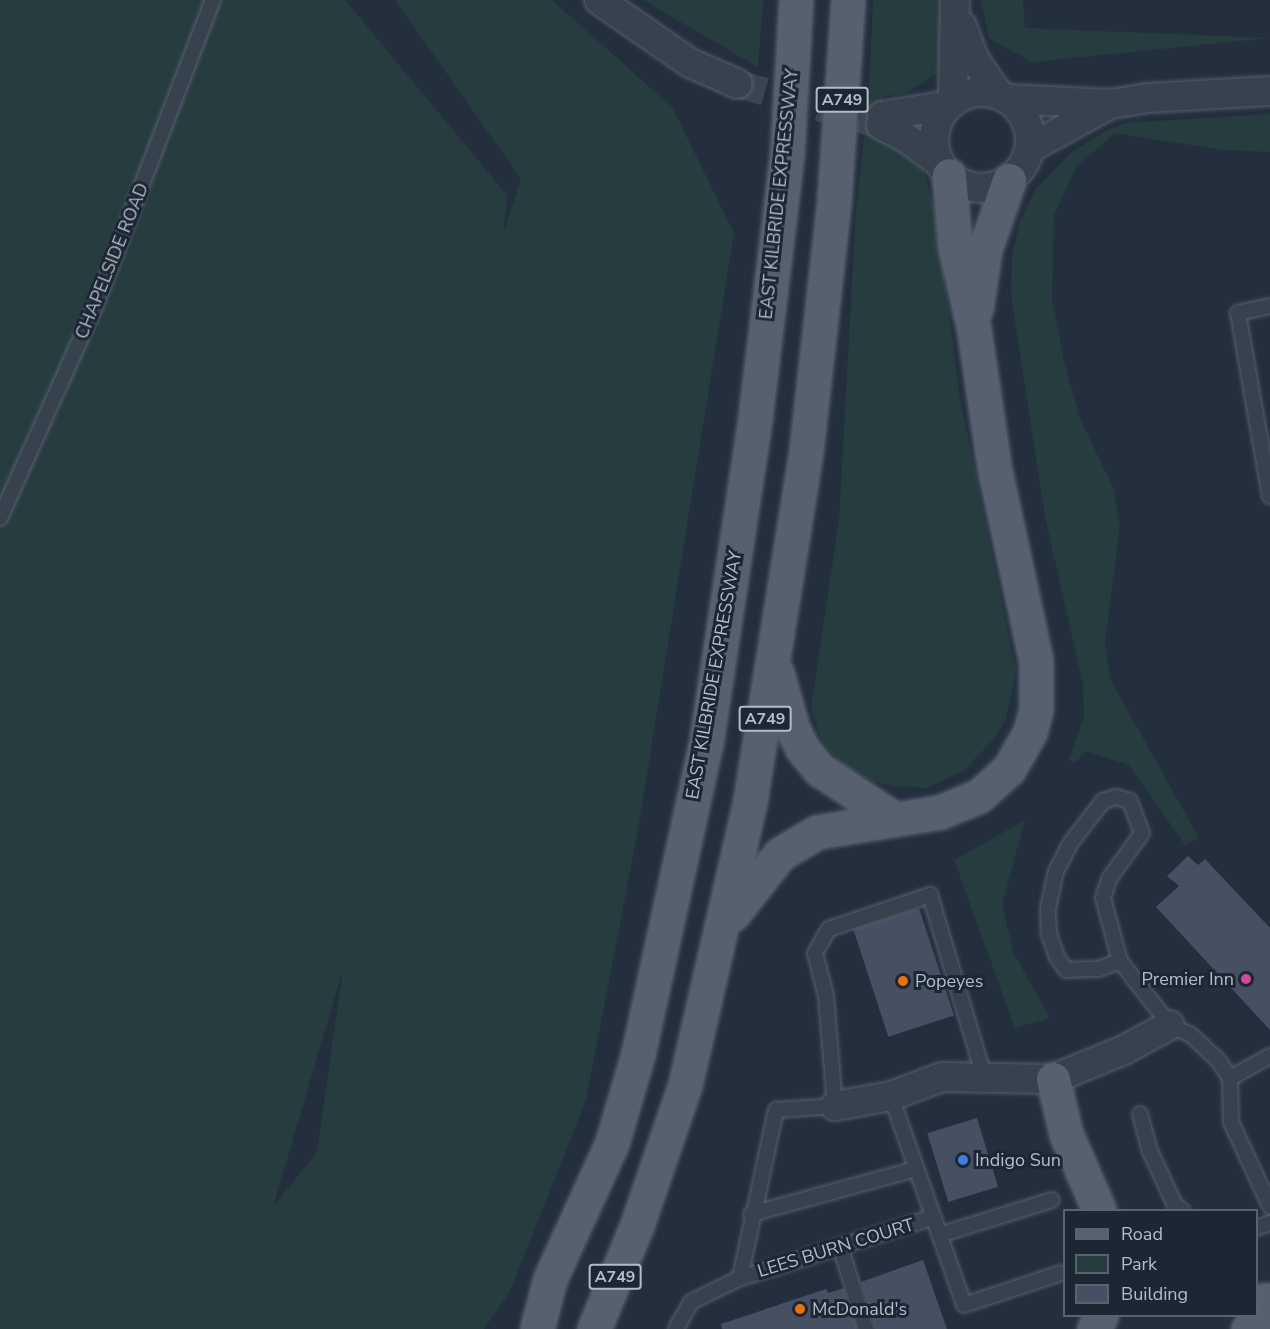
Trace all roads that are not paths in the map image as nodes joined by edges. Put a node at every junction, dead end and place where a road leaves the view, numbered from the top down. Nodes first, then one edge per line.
1 (213, 0) edge
2 (599, 0) edge
3 (796, 0) edge
4 (848, 0) edge
5 (956, 2) edge
6 (738, 84) tunnel mouth
7 (1270, 90) edge
8 (1003, 97) junction
9 (951, 104) junction
10 (1110, 104) junction
11 (1030, 148) junction
12 (944, 169) junction
13 (1009, 180) junction
14 (1270, 306) edge
15 (974, 330) junction
16 (1270, 496) edge
17 (0, 518) edge
18 (775, 663) junction
19 (893, 818) junction
20 (725, 925) junction
21 (1120, 961) junction
22 (1170, 1025) junction
23 (1270, 1056) edge
24 (984, 1076) junction
25 (1230, 1078) junction
26 (1053, 1079) junction
27 (891, 1096) junction
28 (835, 1106) junction
29 (1140, 1114) dead end
30 (915, 1169) junction
31 (1052, 1200) dead end
32 (1270, 1206) edge
33 (1100, 1209) edge
34 (1181, 1209) edge
35 (751, 1214) junction
36 (934, 1217) junction
37 (939, 1235) junction
38 (840, 1246) junction
39 (1061, 1273) dead end
40 (740, 1278) junction
41 (550, 1279) junction
42 (1270, 1322) edge
43 (514, 1329) edge
44 (537, 1329) edge
45 (594, 1329) edge
46 (676, 1329) edge
47 (866, 1329) edge
48 (1248, 1329) edge

1 - 17 lane, CHAPELSIDE ROAD
2 - 6 street
3 - 41 main road, EAST KILBRIDE EXPRESSWAY / A749
4 - 18 main road, A749
5 - 8 street
5 - 9 street
7 - 10 street
8 - 9 street
8 - 10 street
8 - 11 street
9 - 12 street
9 - 12 street
10 - 11 street
11 - 13 street
12 - 13 street
12 - 15 main road
13 - 15 main road
14 - 16 lane
15 - 19 main road
18 - 19 main road
18 - 20 main road, A749
19 - 20 main road
20 - 45 main road, A749
21 - 21 lane
21 - 22 lane
22 - 25 lane
22 - 26 street
23 - 25 lane
24 - 26 street
24 - 27 street
24 - 28 lane
25 - 32 lane
26 - 33 main road
27 - 28 street
27 - 30 lane, LEES BURN COURT
28 - 35 lane, LEES BURN COURT
29 - 34 lane
30 - 35 lane
30 - 36 lane, LEES BURN COURT
31 - 37 lane
35 - 40 lane, LEES BURN COURT
36 - 37 lane
36 - 38 lane, LEES BURN COURT
37 - 39 lane
38 - 40 lane, LEES BURN COURT
38 - 47 lane
40 - 46 lane
41 - 43 main road
41 - 44 main road, EAST KILBRIDE EXPRESSWAY / A749
42 - 48 main road

